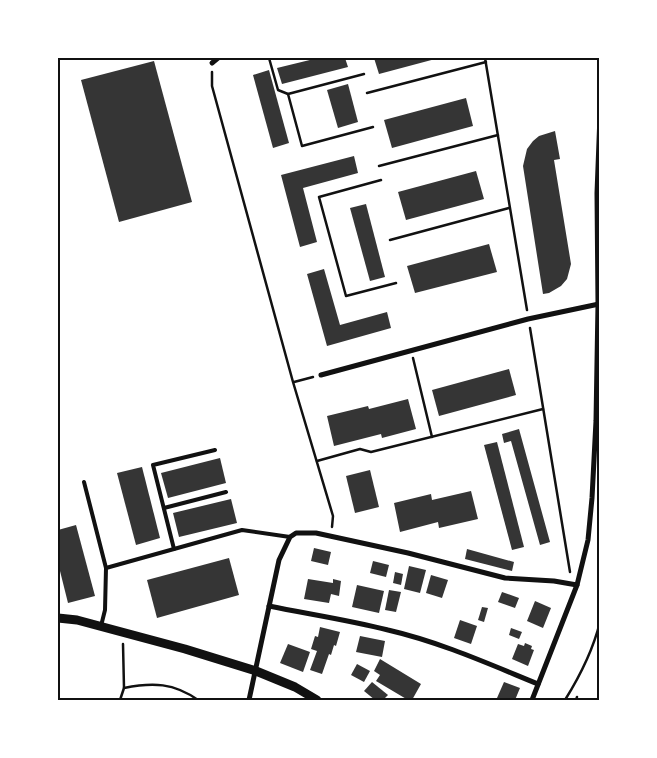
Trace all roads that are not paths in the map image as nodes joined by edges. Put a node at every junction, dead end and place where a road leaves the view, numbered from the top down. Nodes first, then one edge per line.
1 (218, 58) edge
2 (212, 63) road end
3 (600, 115) edge
4 (599, 304) edge
5 (321, 375) road end
6 (215, 450) dead end
7 (84, 482) dead end
8 (226, 492) dead end
9 (164, 508) junction
10 (290, 537) junction
11 (174, 549) junction
12 (106, 568) junction
13 (577, 585) junction
14 (269, 606) junction
15 (58, 618) edge
16 (101, 626) junction
17 (256, 670) junction
18 (538, 684) junction
19 (249, 700) edge
20 (317, 700) edge
21 (532, 700) edge

1 - 2 street
3 - 4 street
4 - 5 street
4 - 13 street
6 - 9 lane
7 - 12 lane
8 - 9 lane
9 - 11 lane
10 - 11 lane
10 - 13 street
10 - 14 street
11 - 12 lane
12 - 16 lane
13 - 18 street
14 - 17 street
14 - 18 street
15 - 16 street
16 - 17 street
17 - 19 street
17 - 20 street
18 - 21 street

